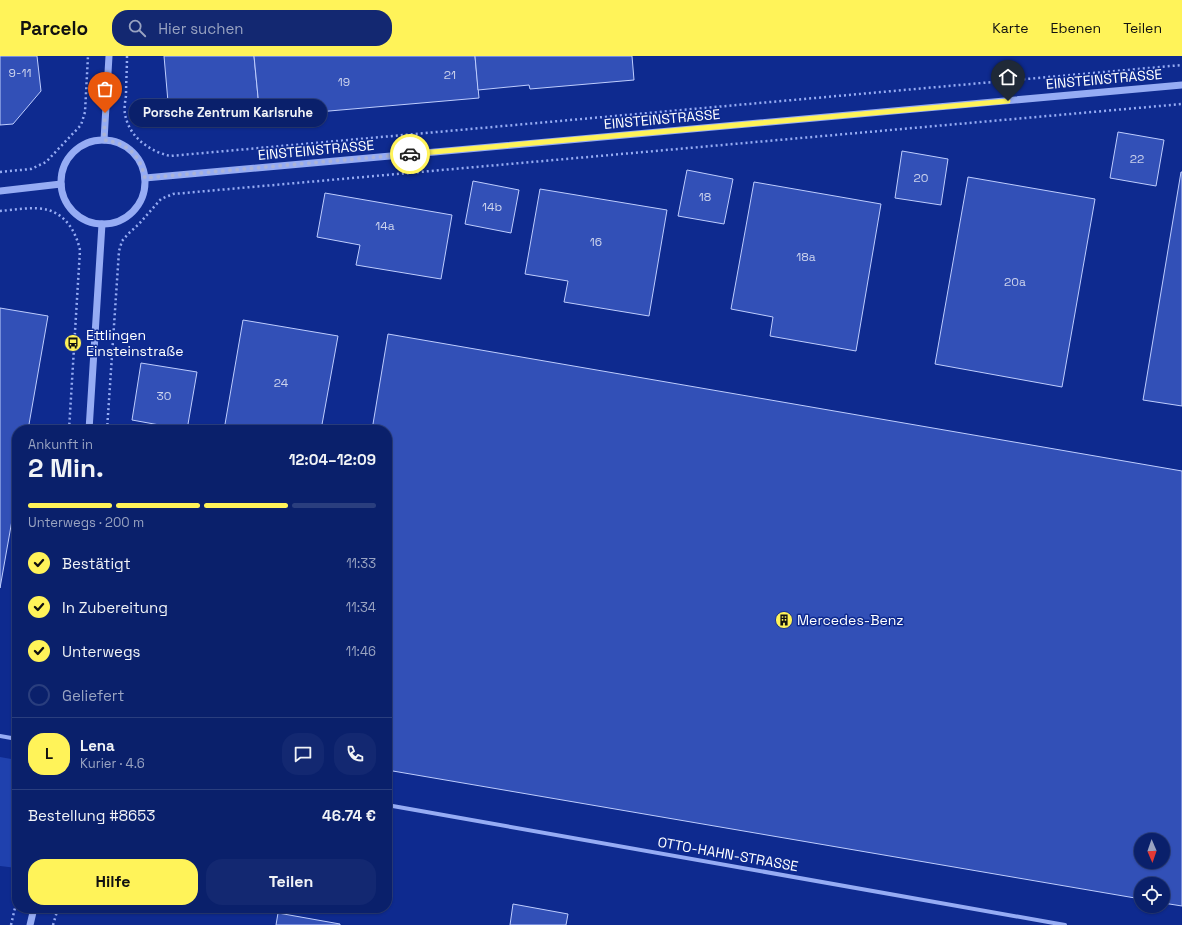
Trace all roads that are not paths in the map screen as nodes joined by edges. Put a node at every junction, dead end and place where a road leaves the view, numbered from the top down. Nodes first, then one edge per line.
1 (108, 56) edge
2 (1182, 86) edge
3 (104, 140) junction
4 (145, 178) junction
5 (60, 184) junction
6 (0, 191) edge
7 (102, 224) junction
8 (89, 425) edge
9 (0, 736) edge
10 (12, 738) edge
11 (392, 805) edge
12 (33, 913) edge
13 (30, 925) edge
14 (1065, 925) edge

1 - 3 street
2 - 4 street, EINSTEINSTRASSE
3 - 4 street
3 - 5 street
4 - 7 street
5 - 6 street
5 - 7 street
7 - 8 street
9 - 10 street
11 - 14 street, OTTO-HAHN-STRASSE
12 - 13 street

